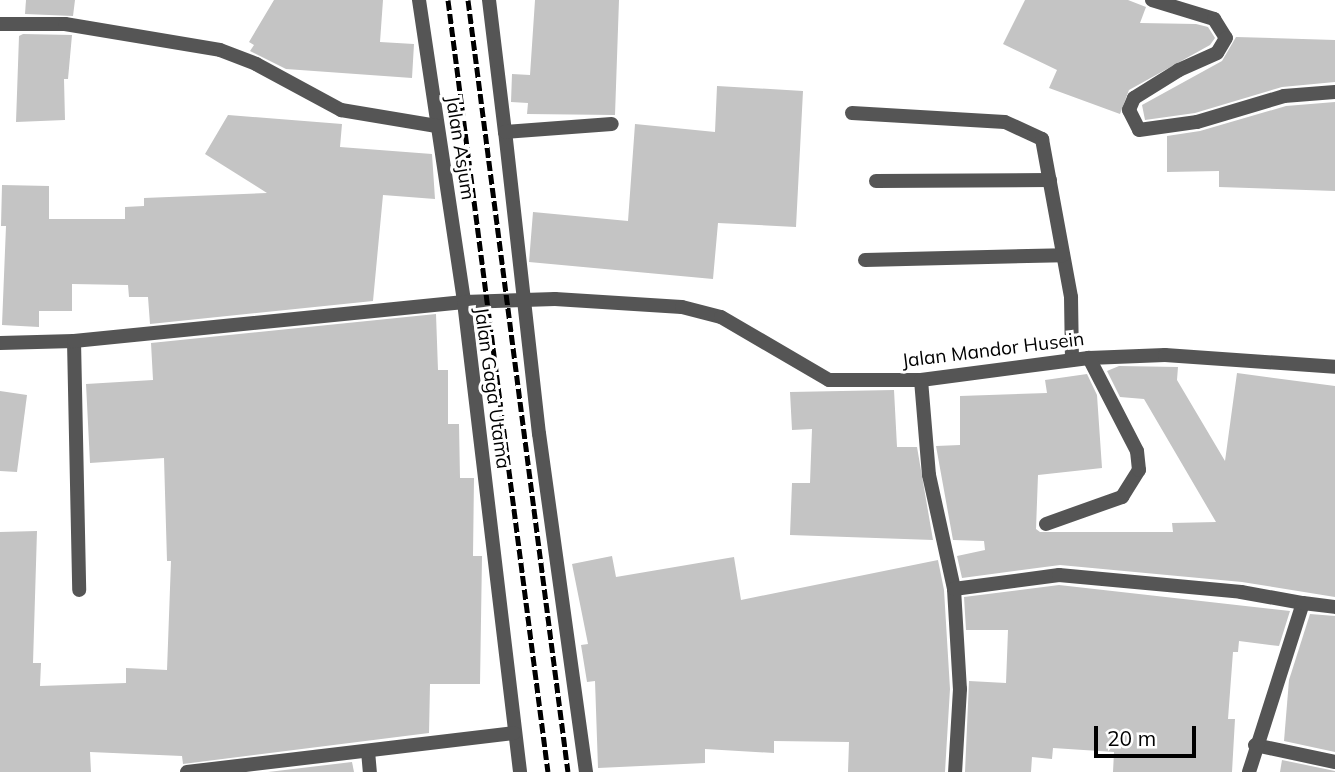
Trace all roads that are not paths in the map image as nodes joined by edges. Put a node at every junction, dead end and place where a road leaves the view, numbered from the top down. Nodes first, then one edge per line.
1 (419, 0) edge
2 (489, 0) edge
3 (1152, 0) edge
4 (0, 24) edge
5 (1335, 92) edge
6 (852, 113) dead end
7 (612, 124) dead end
8 (437, 126) junction
9 (505, 132) junction
10 (1050, 180) junction
11 (876, 181) dead end
12 (1063, 255) junction
13 (865, 260) dead end
14 (524, 298) junction
15 (464, 302) junction
16 (74, 341) junction
17 (0, 343) edge
18 (1089, 358) junction
19 (1072, 360) junction
20 (1335, 367) edge
21 (921, 380) junction
22 (1046, 524) dead end
23 (954, 589) junction
24 (79, 590) dead end
25 (1303, 603) junction
26 (1335, 607) edge
27 (514, 733) junction
28 (1255, 745) junction
29 (368, 751) junction
30 (1335, 762) edge
31 (187, 772) edge
32 (370, 772) edge
33 (520, 772) edge
34 (586, 772) edge
35 (955, 772) edge
36 (1249, 772) edge

1 - 8 street, Jalan Asjum
2 - 9 street
3 - 5 street
4 - 8 street
6 - 10 street
7 - 9 street
8 - 15 street, Jalan Asjum
9 - 14 street
10 - 11 street
10 - 12 street
12 - 13 street
12 - 19 street
14 - 15 street, Jalan Mandor Husein
14 - 21 street, Jalan Mandor Husein
14 - 34 street
15 - 16 street, Jalan Gaga Utama
15 - 27 street, Jalan Gaga Utama
16 - 17 street, Jalan Gaga Utama
16 - 24 street
18 - 19 street, Jalan Mandor Husein
18 - 20 street, Jalan Mandor Husein
18 - 22 street
19 - 21 street, Jalan Mandor Husein
21 - 23 street
23 - 25 street
23 - 35 street
25 - 26 street
25 - 28 street
27 - 29 street
27 - 33 street, Jalan Gaga Utama
28 - 30 street
28 - 36 street
29 - 31 street
29 - 32 street

